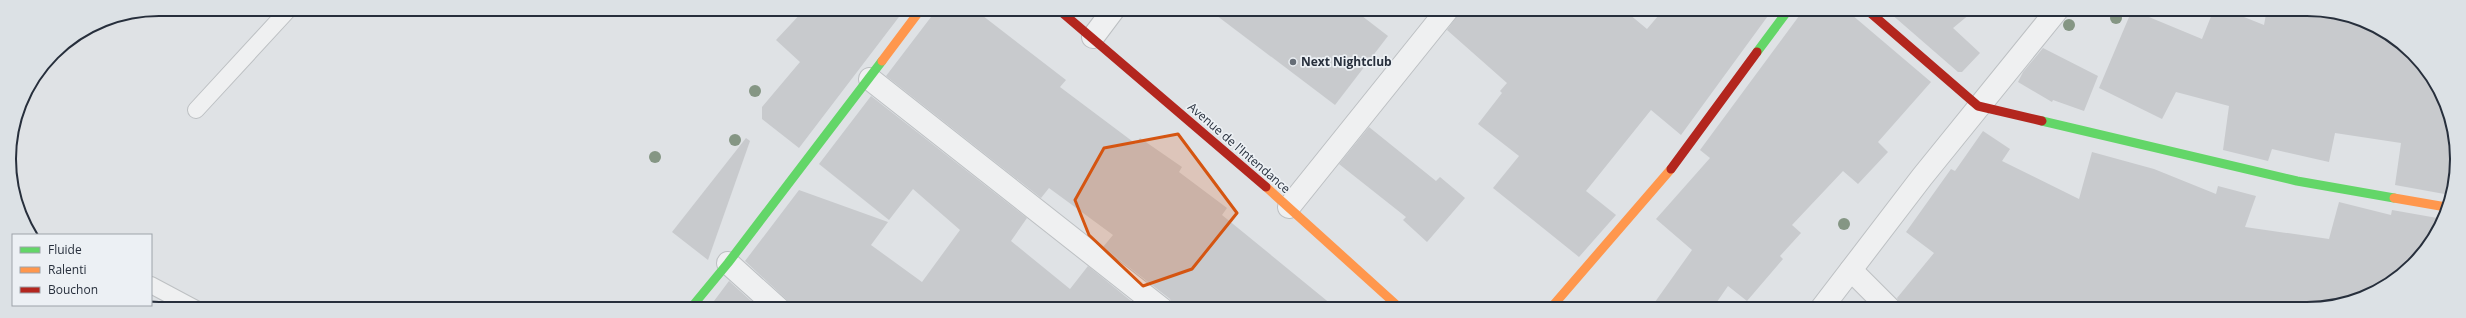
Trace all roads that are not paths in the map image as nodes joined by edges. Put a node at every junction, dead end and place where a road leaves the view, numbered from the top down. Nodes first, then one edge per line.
1 (283, 16) edge
2 (916, 16) edge
3 (1067, 16) edge
4 (1109, 16) edge
5 (1442, 16) edge
6 (1784, 16) edge
7 (1874, 16) edge
8 (2052, 16) edge
9 (1093, 37) junction
10 (870, 78) junction
11 (1978, 106) junction
12 (196, 110) dead end
13 (2442, 206) edge
14 (1289, 207) junction
15 (728, 264) junction
16 (1851, 270) junction
17 (152, 286) edge
18 (183, 302) edge
19 (696, 302) edge
20 (771, 302) edge
21 (1153, 302) edge
22 (1387, 302) edge
23 (1556, 302) edge
24 (1826, 302) edge
25 (1883, 302) edge

1 - 12 lane
2 - 10 street
3 - 9 street, Avenue de l'Intendance
4 - 9 street
5 - 14 street
6 - 23 street
7 - 11 street
8 - 11 street
9 - 14 street, Avenue de l'Intendance
10 - 15 street
10 - 21 street
11 - 13 street
11 - 16 street
14 - 22 street, Avenue de l'Intendance
15 - 19 street
15 - 20 street
16 - 24 street
16 - 25 street
17 - 18 lane

